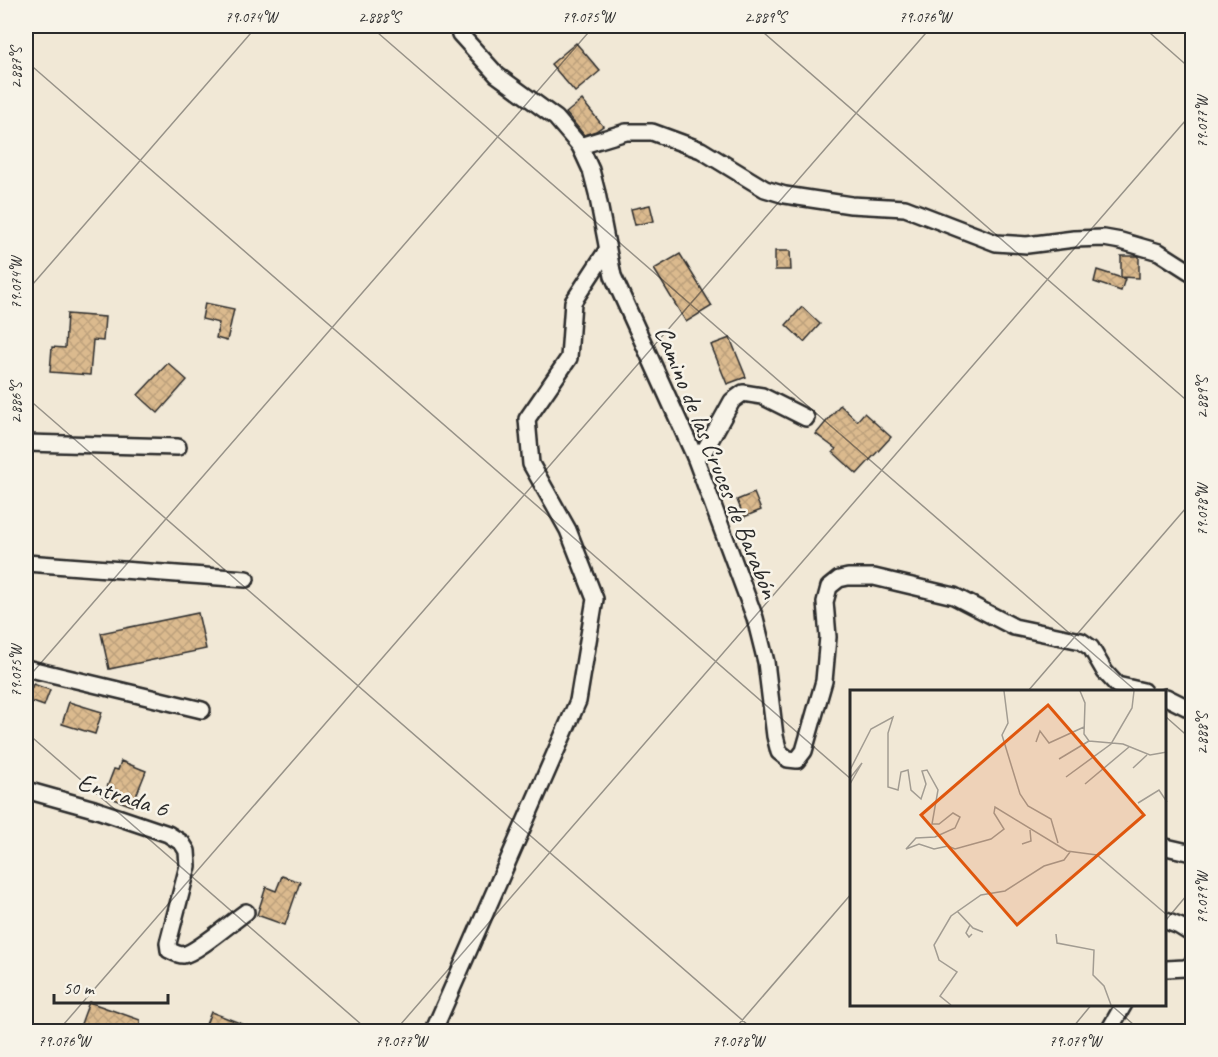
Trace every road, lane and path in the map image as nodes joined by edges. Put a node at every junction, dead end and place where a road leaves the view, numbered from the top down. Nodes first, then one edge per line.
1 (457, 26) edge
2 (580, 147) junction
3 (607, 250) junction
4 (1192, 273) edge
5 (806, 418) dead end
6 (26, 443) edge
7 (178, 447) dead end
8 (695, 457) junction
9 (26, 562) edge
10 (246, 579) dead end
11 (26, 668) edge
12 (1139, 690) edge
13 (1167, 698) edge
14 (202, 710) dead end
15 (1192, 710) edge
16 (26, 790) edge
17 (1167, 847) edge
18 (1192, 854) edge
19 (246, 912) dead end
20 (1167, 921) edge
21 (1192, 934) edge
22 (1192, 965) edge
23 (1167, 969) edge
24 (1123, 1006) edge
25 (433, 1032) edge
26 (1108, 1032) edge

1 - 2 street, Camino de las Cruces de Barabón
2 - 3 street, Camino de las Cruces de Barabón
2 - 4 street
3 - 8 street, Camino de las Cruces de Barabón
3 - 25 street
5 - 8 street
6 - 7 street
8 - 12 street, Camino de las Cruces de Barabón
9 - 10 street
11 - 14 street
13 - 15 street
16 - 19 street, Entrada 6
17 - 18 street
20 - 21 street
22 - 23 street
24 - 26 street

